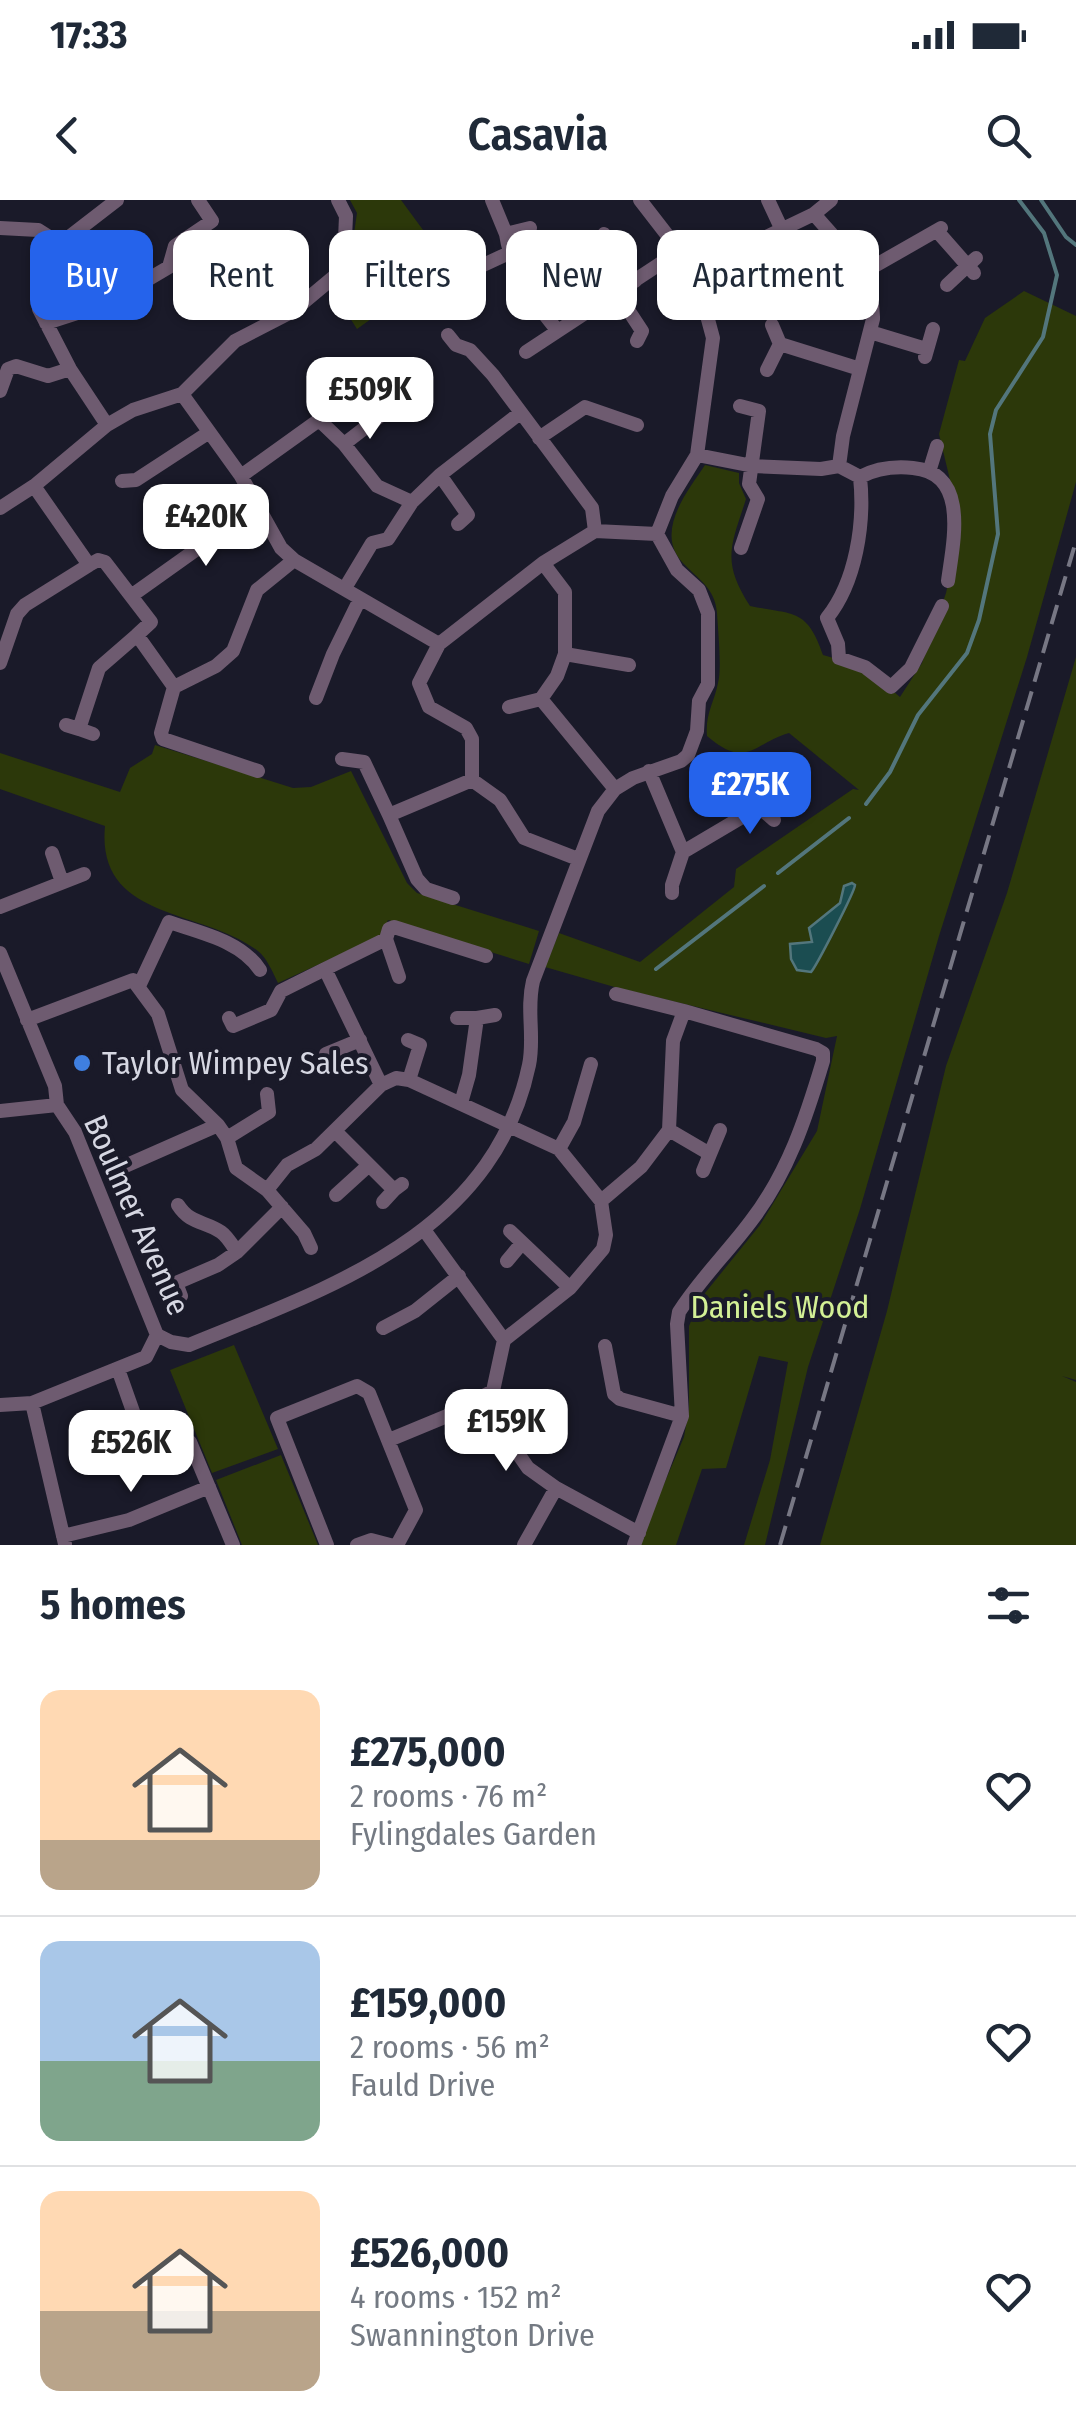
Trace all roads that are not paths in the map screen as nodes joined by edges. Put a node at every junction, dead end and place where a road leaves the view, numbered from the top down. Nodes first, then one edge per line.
1 (116, 200) edge
2 (198, 200) edge
3 (338, 200) edge
4 (492, 200) edge
5 (640, 200) edge
6 (768, 200) edge
7 (831, 200) edge
8 (814, 214) junction
9 (0, 228) edge
10 (530, 228) dead end
11 (38, 230) edge
12 (78, 230) edge
13 (522, 230) edge
14 (662, 230) edge
15 (782, 230) joint
16 (828, 230) edge
17 (506, 234) edge
18 (879, 263) edge
19 (947, 285) dead end
20 (44, 320) edge
21 (549, 320) edge
22 (573, 320) edge
23 (635, 320) edge
24 (708, 320) edge
25 (872, 320) edge
26 (46, 323) junction
27 (772, 324) dead end
28 (934, 329) dead end
29 (557, 330) junction
30 (870, 332) junction
31 (448, 335) dead end
32 (637, 342) dead end
33 (780, 344) junction
34 (526, 352) dead end
35 (70, 369) junction
36 (860, 369) junction
37 (768, 370) dead end
38 (362, 382) dead end
39 (1, 383) edge
40 (182, 394) junction
41 (740, 406) dead end
42 (520, 413) junction
43 (107, 425) junction
44 (637, 425) dead end
45 (208, 433) junction
46 (540, 438) junction
47 (344, 444) junction
48 (937, 446) dead end
49 (697, 454) junction
50 (753, 466) junction
51 (839, 466) junction
52 (929, 472) junction
53 (440, 474) junction
54 (241, 476) junction
55 (860, 478) junction
56 (122, 480) dead end
57 (34, 486) junction
58 (412, 502) junction
59 (256, 507) junction
60 (0, 508) edge
61 (458, 524) dead end
62 (595, 531) junction
63 (657, 534) junction
64 (740, 548) dead end
65 (294, 560) junction
66 (544, 564) junction
67 (90, 565) junction
68 (948, 581) dead end
69 (345, 588) junction
70 (131, 596) junction
71 (360, 599) junction
72 (942, 606) dead end
73 (137, 634) junction
74 (4, 639) edge
75 (439, 644) junction
76 (565, 654) junction
77 (0, 662) edge
78 (629, 665) dead end
79 (174, 687) junction
80 (316, 698) dead end
81 (541, 699) junction
82 (510, 707) dead end
83 (79, 730) dead end
84 (342, 759) dead end
85 (258, 771) dead end
86 (648, 771) junction
87 (472, 780) junction
88 (760, 785) dead end
89 (615, 789) junction
90 (759, 808) junction
91 (389, 815) junction
92 (774, 820) dead end
93 (684, 852) junction
94 (52, 853) dead end
95 (578, 860) junction
96 (84, 874) dead end
97 (62, 882) junction
98 (672, 893) dead end
99 (452, 898) dead end
100 (0, 907) edge
101 (386, 939) junction
102 (0, 952) edge
103 (486, 956) dead end
104 (325, 969) junction
105 (260, 970) dead end
106 (399, 977) dead end
107 (139, 986) junction
108 (616, 994) dead end
109 (16, 996) junction
110 (0, 1002) edge
111 (684, 1011) junction
112 (495, 1015) dead end
113 (229, 1018) dead end
114 (456, 1018) dead end
115 (477, 1018) junction
116 (28, 1020) junction
117 (360, 1040) junction
118 (408, 1040) dead end
119 (591, 1064) dead end
120 (329, 1070) dead end
121 (409, 1080) junction
122 (380, 1085) junction
123 (267, 1094) dead end
124 (461, 1102) junction
125 (57, 1105) junction
126 (0, 1112) edge
127 (508, 1124) junction
128 (669, 1130) junction
129 (720, 1130) dead end
130 (223, 1132) junction
131 (336, 1132) junction
132 (559, 1149) junction
133 (710, 1154) junction
134 (369, 1165) junction
135 (124, 1166) dead end
136 (703, 1171) dead end
137 (267, 1190) junction
138 (336, 1194) dead end
139 (601, 1201) junction
140 (382, 1202) dead end
141 (178, 1205) dead end
142 (282, 1207) junction
143 (425, 1230) junction
144 (510, 1231) dead end
145 (522, 1243) junction
146 (311, 1248) dead end
147 (237, 1252) junction
148 (507, 1261) dead end
149 (458, 1276) junction
150 (570, 1288) junction
151 (181, 1296) dead end
152 (383, 1328) dead end
153 (156, 1335) junction
154 (504, 1340) junction
155 (606, 1346) dead end
156 (118, 1369) junction
157 (493, 1391) junction
158 (32, 1403) junction
159 (0, 1405) edge
160 (682, 1416) junction
161 (107, 1438) dead end
162 (389, 1440) junction
163 (190, 1442) dead end
164 (209, 1487) junction
165 (556, 1488) junction
166 (636, 1539) edge
167 (64, 1541) edge
168 (233, 1545) edge
169 (327, 1545) edge
170 (357, 1545) edge
171 (394, 1545) edge
172 (524, 1545) edge

1 - 12 street
2 - 26 street
3 - 40 street
4 - 17 street
5 - 14 street
6 - 15 street
7 - 8 street
8 - 15 street
8 - 16 street
9 - 11 street
10 - 13 street
18 - 19 street
20 - 26 street
21 - 29 street
22 - 29 street
23 - 32 street
24 - 49 street
25 - 30 street
26 - 35 street
27 - 33 street
28 - 30 street
29 - 34 street
30 - 36 street
31 - 42 street
33 - 36 street
33 - 37 street
35 - 39 street
35 - 43 street
36 - 51 street
38 - 47 street
40 - 43 street
40 - 45 street
41 - 50 street
42 - 46 street
42 - 53 street
43 - 57 street
44 - 46 street
45 - 54 street
45 - 56 street
46 - 62 street
47 - 54 street
47 - 58 street
48 - 52 street
49 - 50 street
49 - 63 street
50 - 51 street
50 - 64 street
51 - 55 street
52 - 55 street
52 - 68 street
53 - 58 street
53 - 61 street
54 - 59 street
55 - 72 street
57 - 60 street
57 - 67 street
58 - 69 street
59 - 65 street
59 - 70 street
62 - 63 street
62 - 66 street
63 - 86 street
65 - 69 street
65 - 79 street
66 - 75 street
66 - 76 street
67 - 70 street
67 - 74 street
69 - 71 street
70 - 73 street
71 - 75 street
71 - 80 street
73 - 79 street
73 - 83 street
74 - 77 street
75 - 87 street
76 - 78 street
76 - 81 street
79 - 85 street
81 - 82 street
81 - 89 street
84 - 91 street
86 - 89 street
86 - 93 street
87 - 91 street
87 - 95 street
88 - 90 street
89 - 95 street
90 - 92 street
90 - 93 street
91 - 99 street
93 - 98 street
94 - 97 street
95 - 127 street
96 - 97 street
97 - 100 street
101 - 103 street
101 - 104 street
101 - 106 street
102 - 109 street, Boulmer Avenue
104 - 113 street
104 - 117 street
105 - 107 street
107 - 116 street
107 - 130 street
108 - 111 street
109 - 110 street
109 - 116 street, Boulmer Avenue
111 - 128 street
111 - 160 street
112 - 115 street
114 - 115 street
115 - 124 street
116 - 125 street, Boulmer Avenue
117 - 120 street
117 - 122 street
118 - 121 street
119 - 132 street
121 - 122 street
121 - 124 street
122 - 131 street
123 - 130 street
124 - 127 street
125 - 126 street
125 - 153 street, Boulmer Avenue
127 - 132 street
127 - 143 street
128 - 133 street
128 - 139 street
129 - 133 street
130 - 135 street
130 - 137 street
131 - 134 street
131 - 137 street
132 - 139 street
133 - 136 street
134 - 138 street
134 - 140 street
137 - 142 street
139 - 150 street
141 - 147 street
142 - 146 street
142 - 147 street
143 - 149 street
143 - 153 street, Boulmer Avenue
144 - 145 street
145 - 148 street
145 - 150 street
147 - 151 street
149 - 152 street
149 - 154 street
150 - 154 street
153 - 156 street
154 - 157 street
155 - 160 street
156 - 158 street
156 - 161 street
157 - 162 street
157 - 165 street
158 - 159 street
158 - 167 street
160 - 166 street
162 - 169 street
162 - 171 street
163 - 164 street
164 - 167 street
164 - 168 street
165 - 166 street
165 - 172 street
170 - 171 street

